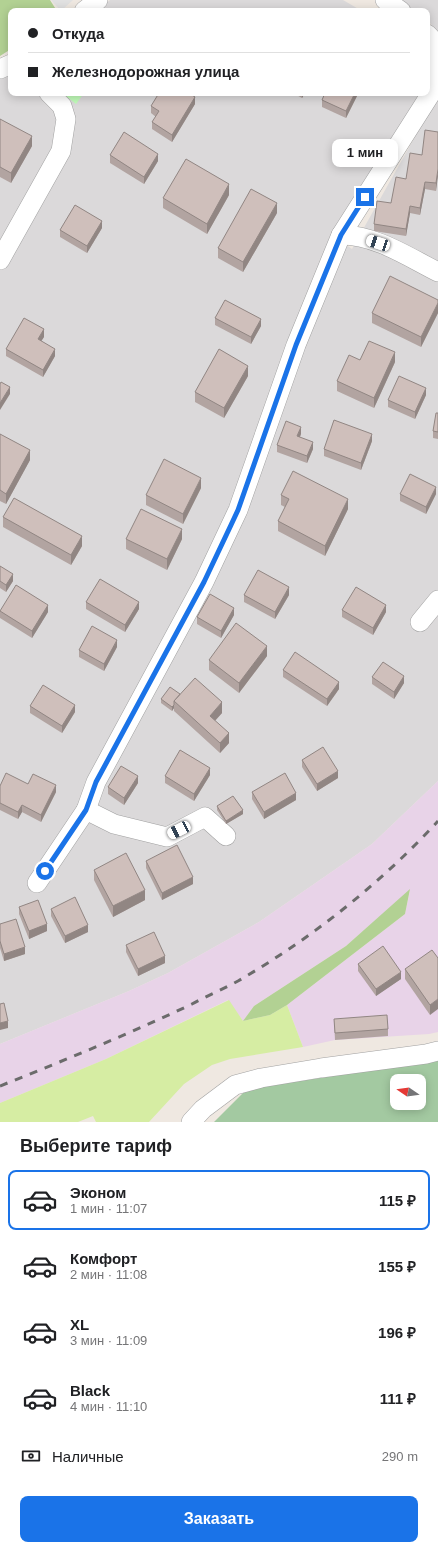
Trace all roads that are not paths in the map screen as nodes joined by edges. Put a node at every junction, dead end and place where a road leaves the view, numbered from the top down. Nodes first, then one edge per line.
1 (98, 0) edge
2 (385, 0) edge
3 (88, 8) edge
4 (397, 8) edge
5 (430, 37) edge
6 (52, 96) edge
7 (434, 96) edge
8 (341, 235) junction
9 (0, 260) edge
10 (438, 272) edge
11 (438, 600) edge
12 (420, 622) dead end
13 (86, 810) junction
14 (226, 836) dead end
15 (37, 884) dead end
16 (438, 1051) edge
17 (191, 1122) edge

1 - 3 street
2 - 4 street
5 - 7 street
6 - 9 street
7 - 8 street
8 - 10 street
8 - 13 street
11 - 12 street
13 - 14 street
13 - 15 street
16 - 17 street

